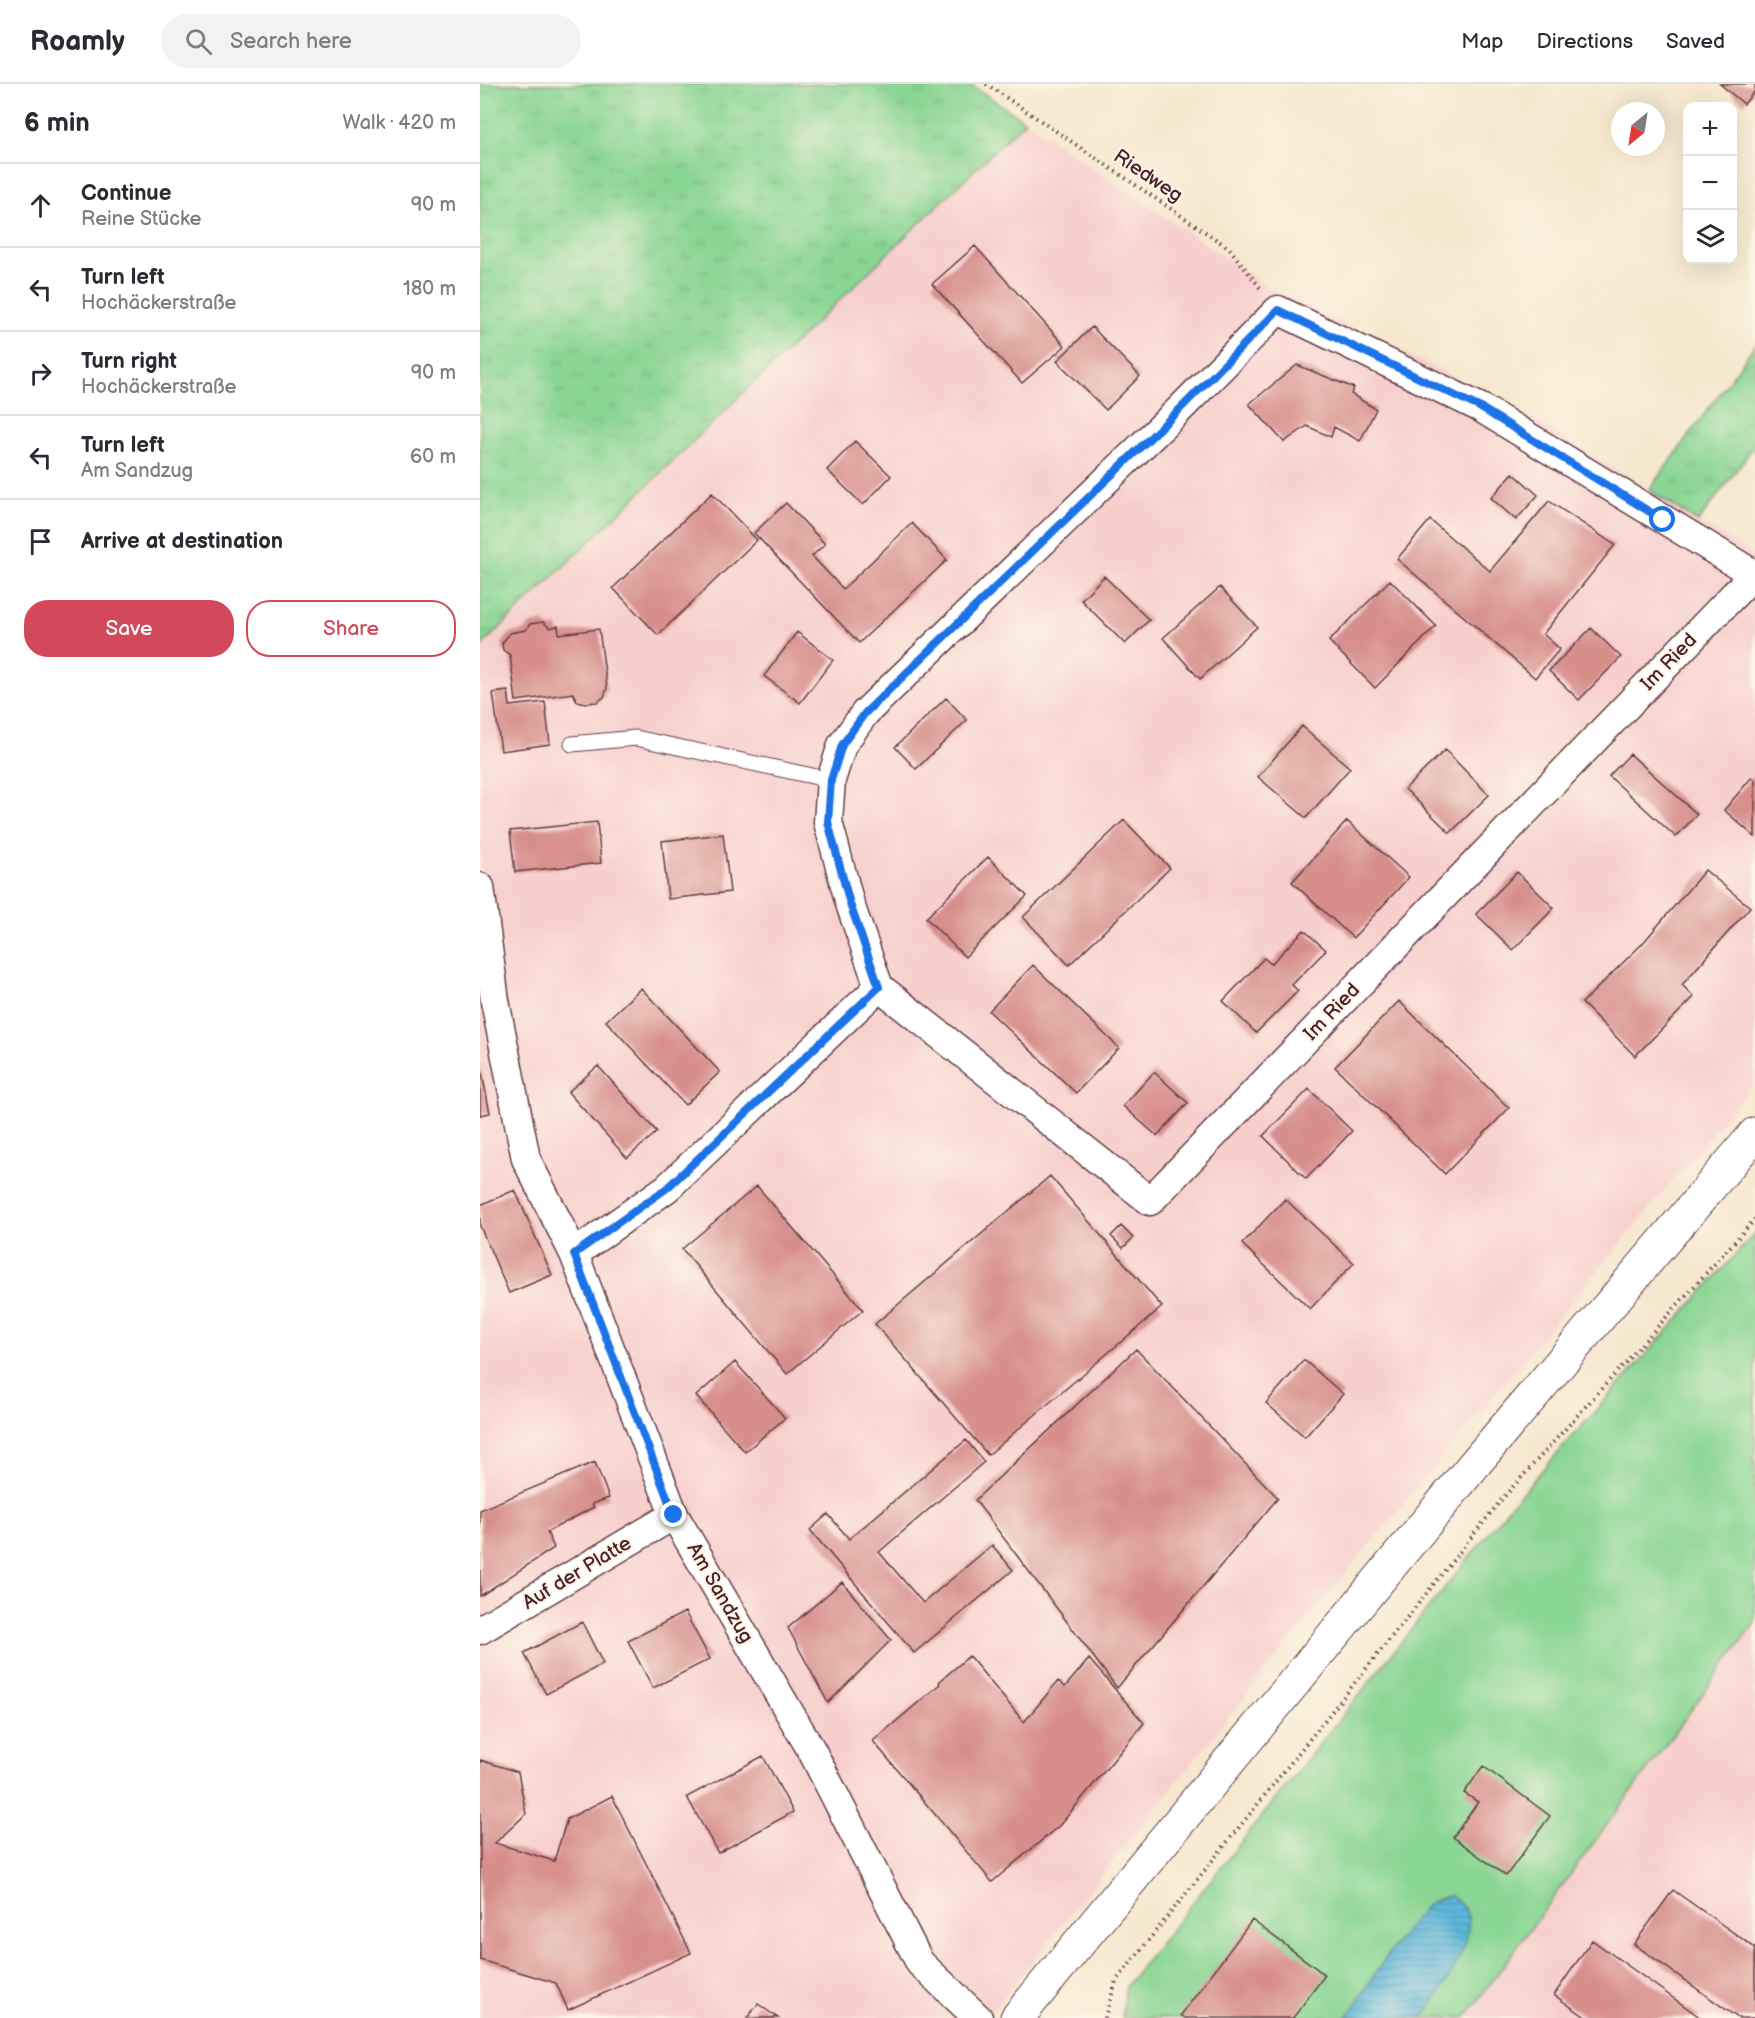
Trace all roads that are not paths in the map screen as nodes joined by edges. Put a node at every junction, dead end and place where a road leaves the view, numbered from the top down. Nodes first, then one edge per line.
1 (1754, 574) edge
2 (572, 744) dead end
3 (831, 780) junction
4 (480, 887) edge
5 (879, 987) junction
6 (1755, 1134) edge
7 (574, 1254) junction
8 (674, 1515) junction
9 (480, 1630) edge
10 (978, 2018) edge
11 (1017, 2018) edge

1 - 3 street
1 - 5 street, Im Ried
2 - 3 lane
3 - 5 street
4 - 7 street, Am Sandzug
5 - 7 street
6 - 11 street
7 - 8 street, Am Sandzug
8 - 9 street, Auf der Platte
8 - 10 street, Am Sandzug

